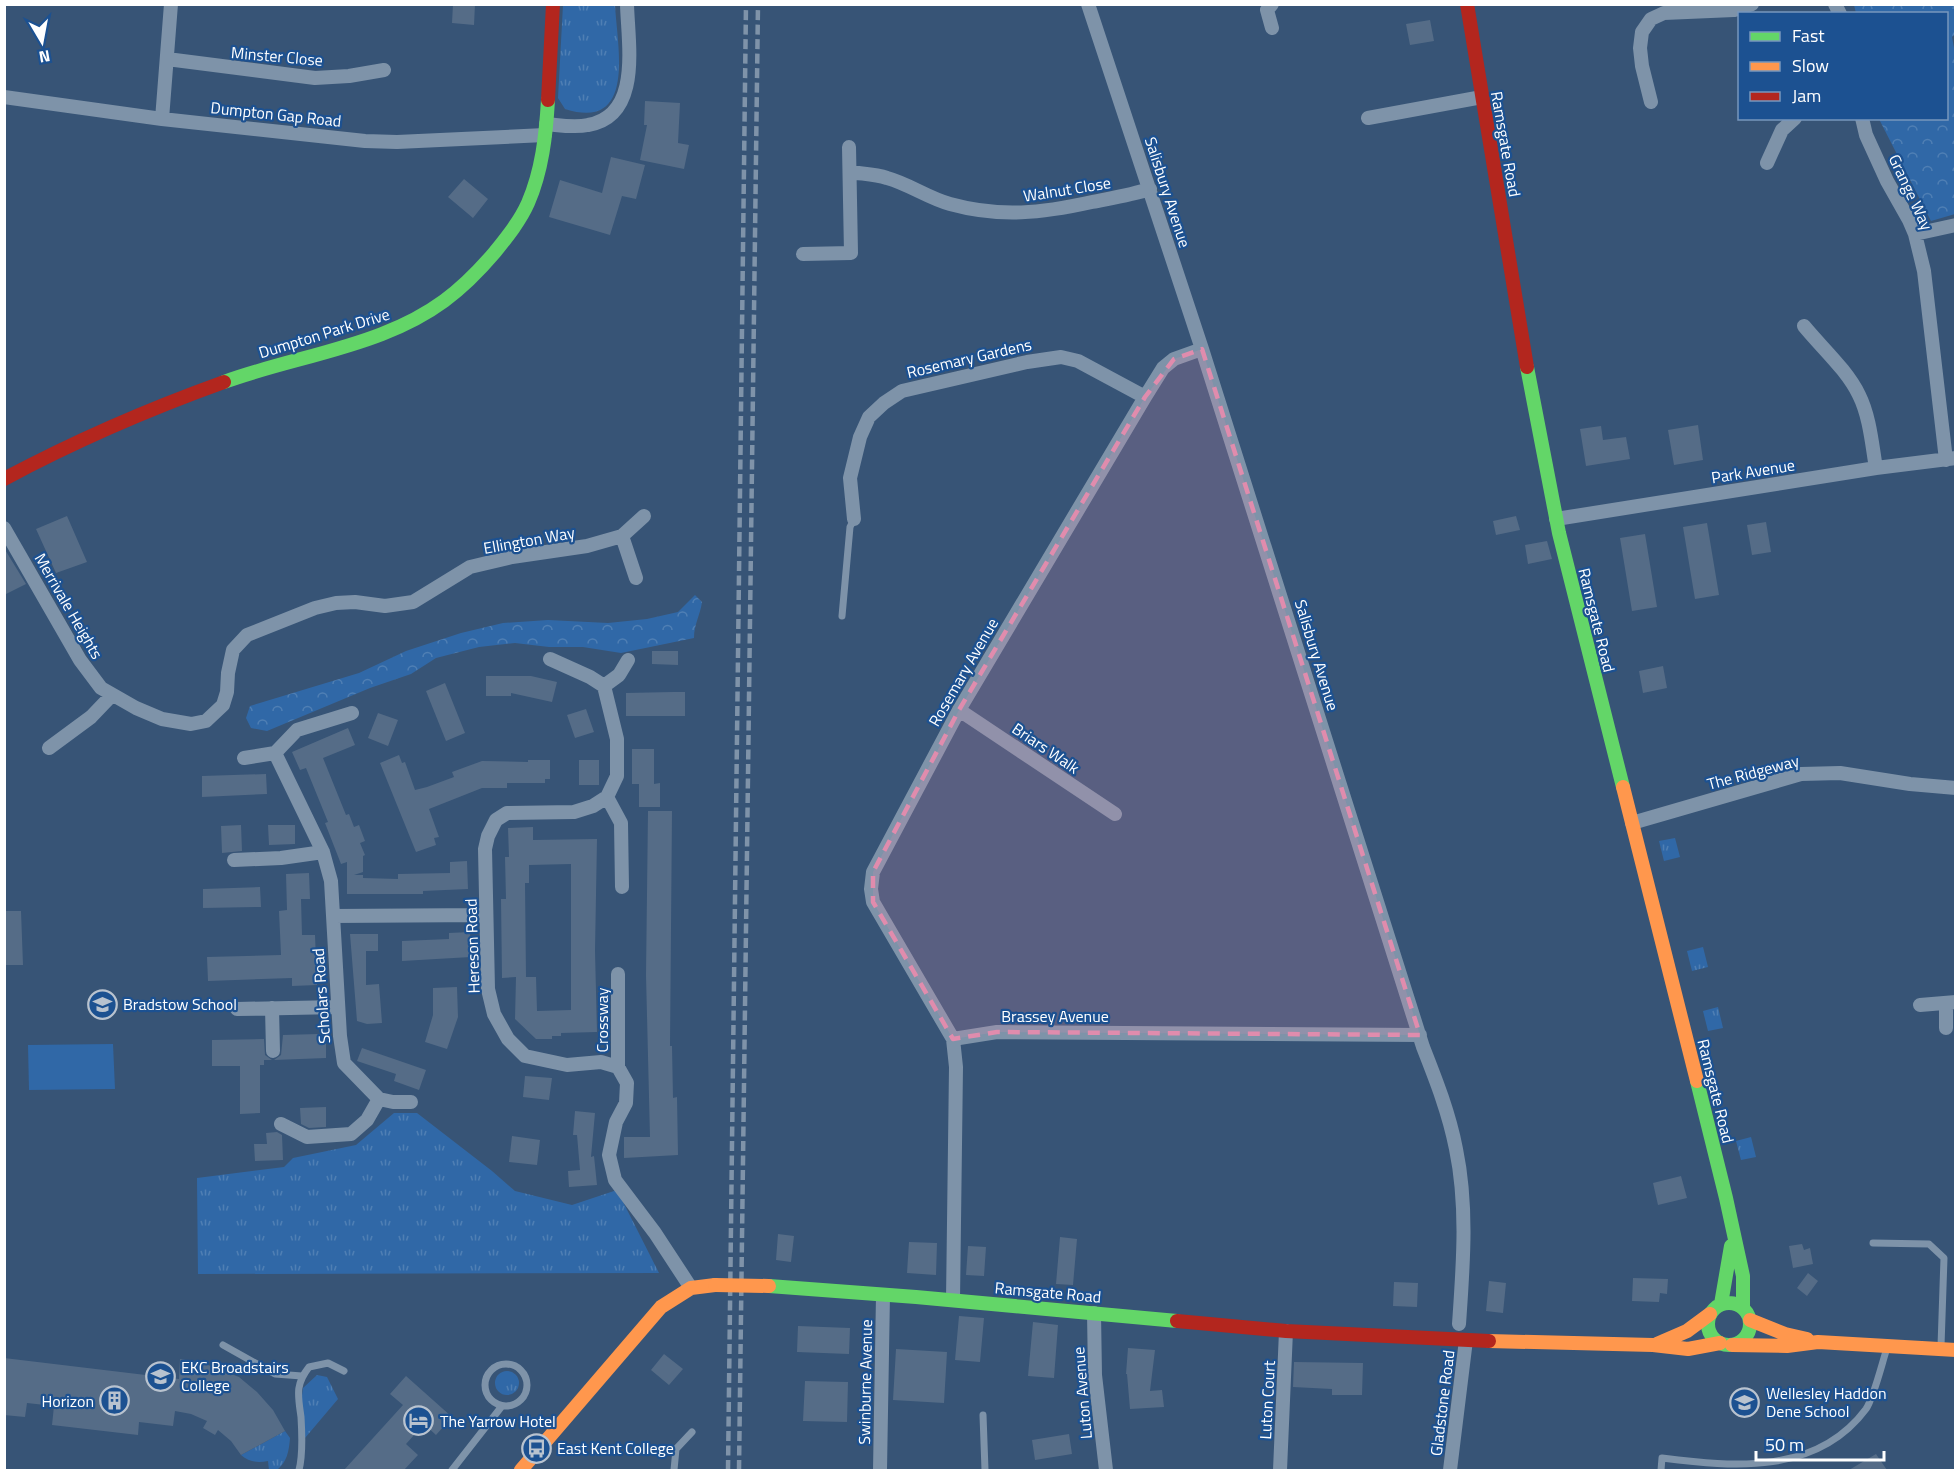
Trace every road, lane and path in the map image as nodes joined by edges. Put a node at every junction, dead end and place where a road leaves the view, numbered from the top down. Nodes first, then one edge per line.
1 (171, 4) edge
2 (553, 4) edge
3 (627, 4) edge
4 (1088, 4) edge
5 (1272, 4) edge
6 (1467, 4) edge
7 (1752, 4) edge
8 (1272, 28) dead end
9 (167, 59) junction
10 (384, 70) dead end
11 (4, 97) edge
12 (1482, 97) junction
13 (1651, 102) dead end
14 (1367, 118) dead end
15 (162, 119) junction
16 (1793, 120) edge
17 (1862, 120) edge
18 (545, 129) junction
19 (849, 147) dead end
20 (1767, 163) dead end
21 (850, 172) junction
22 (1150, 189) junction
23 (1956, 225) edge
24 (1915, 234) junction
25 (803, 254) dead end
26 (1804, 326) dead end
27 (1202, 349) junction
28 (1144, 397) junction
29 (1951, 459) edge
30 (1876, 468) junction
31 (4, 479) edge
32 (644, 516) dead end
33 (854, 519) joint
34 (1556, 519) junction
35 (4, 528) edge
36 (622, 536) junction
37 (636, 578) dead end
38 (842, 616) dead end
39 (550, 659) dead end
40 (628, 660) dead end
41 (604, 686) junction
42 (112, 695) junction
43 (959, 710) junction
44 (352, 713) dead end
45 (191, 724) joint
46 (49, 748) dead end
47 (276, 753) junction
48 (244, 758) dead end
49 (1956, 788) edge
50 (607, 798) junction
51 (1115, 814) dead end
52 (1632, 823) junction
53 (323, 852) junction
54 (234, 860) dead end
55 (622, 887) dead end
56 (486, 915) junction
57 (333, 916) junction
58 (618, 974) dead end
59 (1951, 1003) edge
60 (1920, 1005) dead end
61 (338, 1007) junction
62 (237, 1008) dead end
63 (272, 1008) junction
64 (1946, 1028) dead end
65 (1420, 1035) junction
66 (953, 1039) junction
67 (273, 1051) dead end
68 (618, 1067) junction
69 (379, 1099) junction
70 (411, 1102) dead end
71 (281, 1124) dead end
72 (1733, 1235) junction
73 (1873, 1243) dead end
74 (691, 1288) junction
75 (883, 1295) junction
76 (953, 1300) junction
77 (1721, 1304) junction
78 (1743, 1308) junction
79 (1094, 1313) junction
80 (1710, 1314) junction
81 (1750, 1320) junction
82 (1459, 1324) dead end
83 (1286, 1331) junction
84 (1466, 1340) junction
85 (1818, 1342) junction
86 (1726, 1344) junction
87 (1653, 1345) junction
88 (224, 1346) dead end
89 (1888, 1346) junction
90 (1941, 1349) junction
91 (1956, 1350) edge
92 (344, 1371) dead end
93 (302, 1376) junction
94 (502, 1406) junction
95 (983, 1415) dead end
96 (692, 1432) dead end
97 (1716, 1468) edge
98 (299, 1470) edge
99 (452, 1470) edge
100 (521, 1470) edge
101 (674, 1470) edge
102 (880, 1470) edge
103 (985, 1470) edge
104 (1106, 1470) edge
105 (1280, 1470) edge
106 (1450, 1470) edge
107 (1661, 1470) edge

1 - 9 street
2 - 18 main road, Dumpton Park Drive
3 - 18 street, Dumpton Gap Road
4 - 22 street, Salisbury Avenue
5 - 8 street
6 - 12 main road, Ramsgate Road
7 - 13 street
9 - 10 street, Minster Close
9 - 15 street
11 - 15 street, Dumpton Gap Road
12 - 14 street
12 - 34 main road, Ramsgate Road
15 - 18 street, Dumpton Gap Road
16 - 20 street
17 - 24 street, Grange Way
18 - 31 main road, Dumpton Park Drive
19 - 21 street
21 - 22 street, Walnut Close
21 - 25 street
22 - 27 street, Salisbury Avenue
23 - 24 street
24 - 29 street, Grange Way
26 - 30 street
27 - 28 street, Rosemary Avenue
27 - 65 street, Salisbury Avenue
28 - 33 street, Rosemary Gardens
28 - 43 street, Rosemary Avenue
29 - 30 street, Park Avenue
30 - 34 street, Park Avenue
32 - 36 street, Ellington Way
33 - 38 lane
34 - 52 main road, Ramsgate Road
35 - 42 street, Merrivale Heights
36 - 37 street
36 - 45 street, Ellington Way
39 - 41 street
40 - 41 street
41 - 50 street
42 - 45 street, Merrivale Heights
42 - 46 street
43 - 51 street, Briars Walk
43 - 66 street, Rosemary Avenue
44 - 47 street
47 - 48 street
47 - 53 street, Scholars Road
49 - 52 street, The Ridgeway
50 - 55 street
50 - 56 street, Hereson Road
52 - 72 main road, Ramsgate Road
53 - 54 street
53 - 57 street, Scholars Road
56 - 57 street
56 - 68 street, Hereson Road
57 - 61 street, Scholars Road
58 - 68 street, Crossway
59 - 60 street
59 - 64 street
61 - 63 street
61 - 69 street, Scholars Road
62 - 63 street
63 - 67 street
65 - 66 street, Brassey Avenue
65 - 82 street, Salisbury Avenue
66 - 76 street
68 - 74 street
69 - 70 street
69 - 71 street
72 - 77 main road, Ramsgate Road
72 - 78 main road, Ramsgate Road
73 - 90 lane
74 - 75 main road, Ramsgate Road, bridge
74 - 100 main road, Ramsgate Road
75 - 76 main road, Ramsgate Road
75 - 102 street, Swinburne Avenue
76 - 79 main road, Ramsgate Road
77 - 78 main road
77 - 80 main road
78 - 81 main road
79 - 83 main road, Ramsgate Road
79 - 104 street, Luton Avenue
80 - 86 main road
80 - 87 main road, Ramsgate Road
81 - 85 main road
81 - 86 main road
83 - 84 main road, Ramsgate Road
83 - 105 street, Luton Court
84 - 87 main road, Ramsgate Road
84 - 106 street, Gladstone Road
85 - 86 main road, Ramsgate Road
85 - 89 main road
86 - 87 main road, Ramsgate Road
88 - 93 lane
89 - 90 main road
89 - 97 lane
90 - 91 main road
92 - 93 lane
93 - 98 lane
94 - 94 lane
94 - 99 lane
95 - 103 lane
96 - 101 lane
97 - 107 lane

